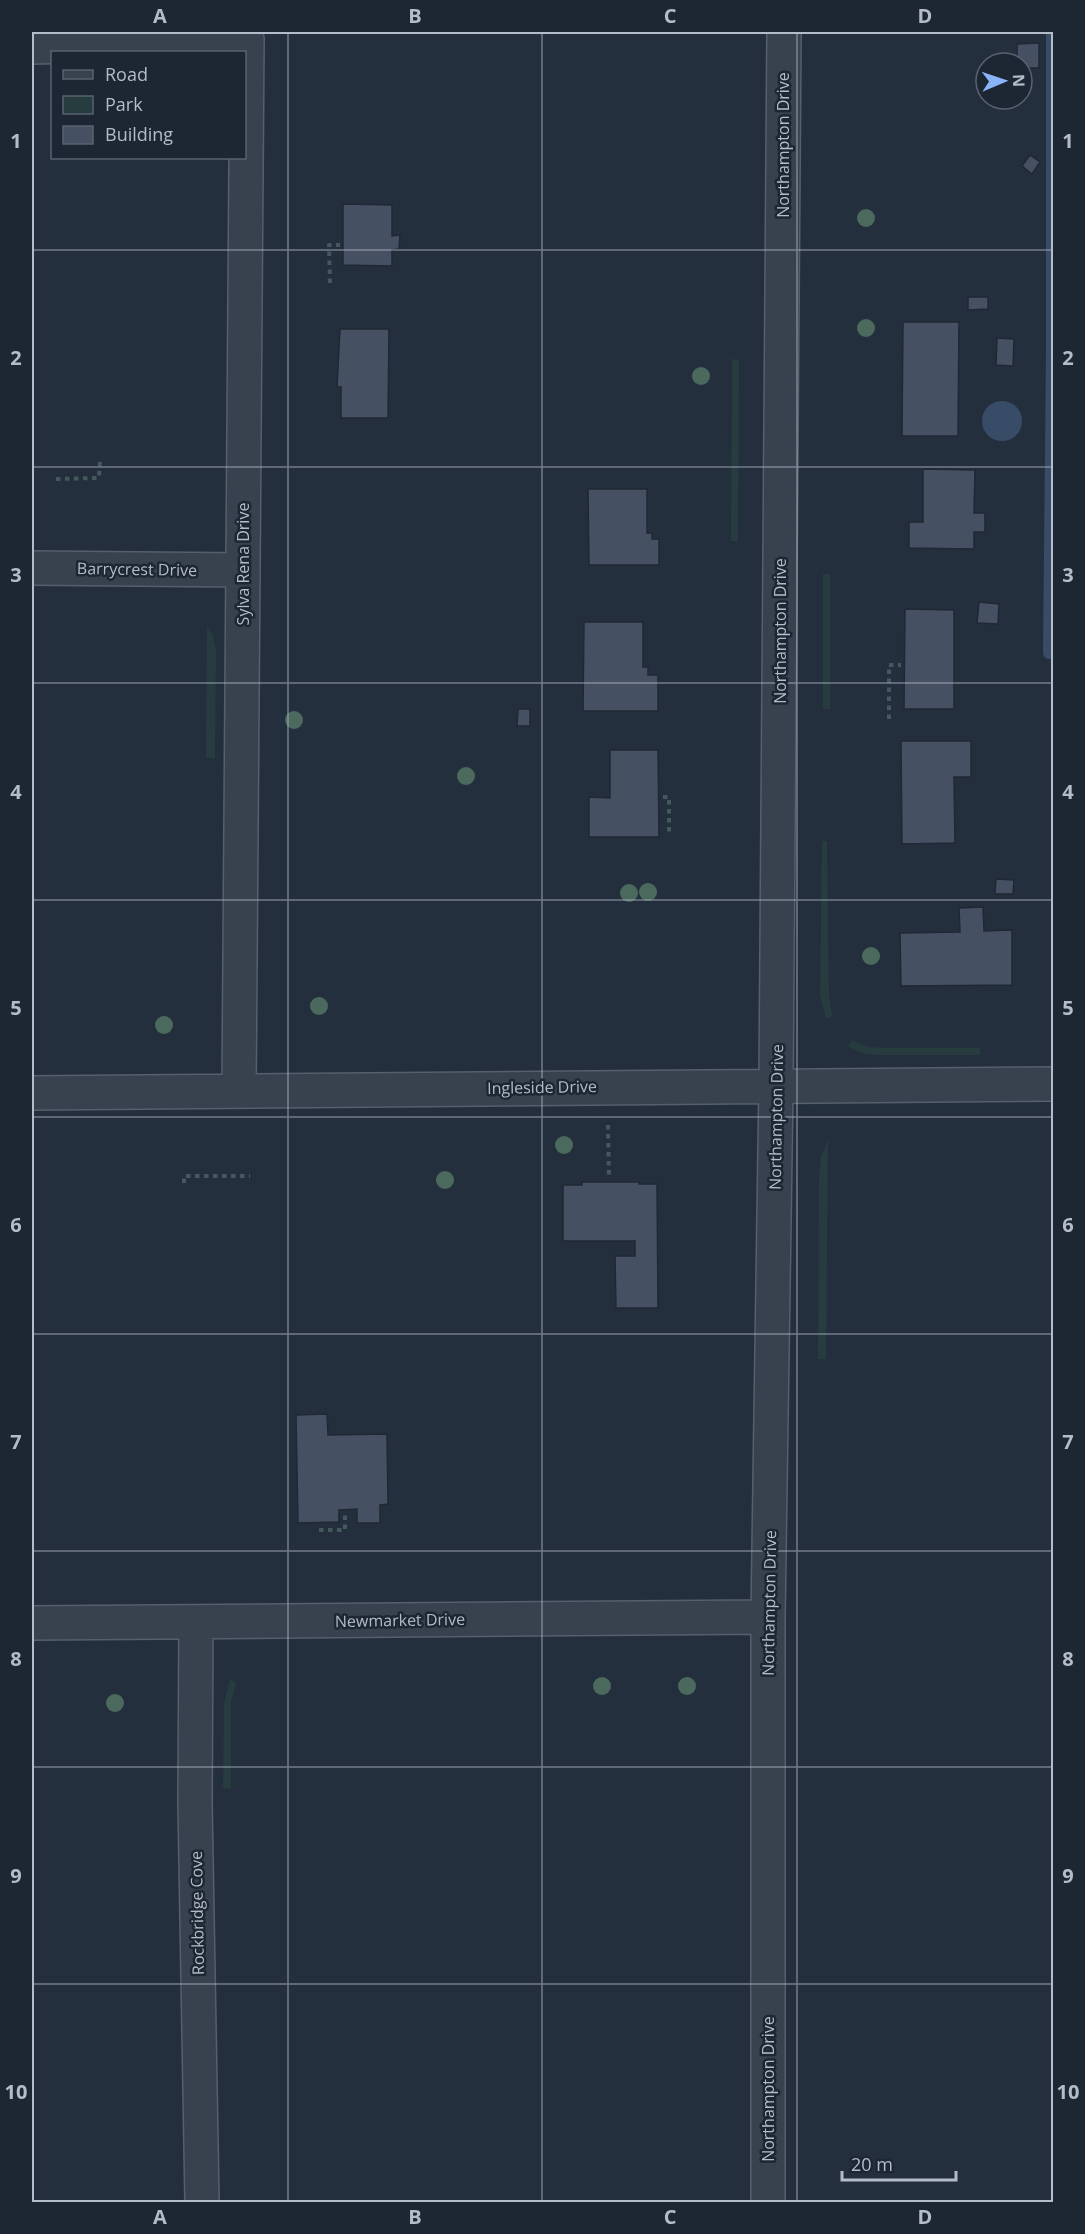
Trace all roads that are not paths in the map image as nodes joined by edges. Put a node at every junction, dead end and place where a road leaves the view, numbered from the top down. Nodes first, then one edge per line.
1 (784, 32) edge
2 (32, 47) edge
3 (32, 568) edge
4 (243, 570) junction
5 (1053, 1084) edge
6 (776, 1085) junction
7 (238, 1090) junction
8 (32, 1093) edge
9 (768, 1617) junction
10 (32, 1623) edge
11 (196, 1623) junction
12 (202, 2202) edge
13 (768, 2202) edge

1 - 6 street, Northampton Drive
2 - 4 street, Sylva Rena Drive
3 - 4 street, Barrycrest Drive
4 - 7 street, Sylva Rena Drive
5 - 6 street, Ingleside Drive
6 - 7 street, Ingleside Drive
6 - 9 street, Northampton Drive
7 - 8 street, Ingleside Drive
9 - 11 street, Newmarket Drive
9 - 13 street, Northampton Drive
10 - 11 street, Newmarket Drive
11 - 12 street, Rockbridge Cove

